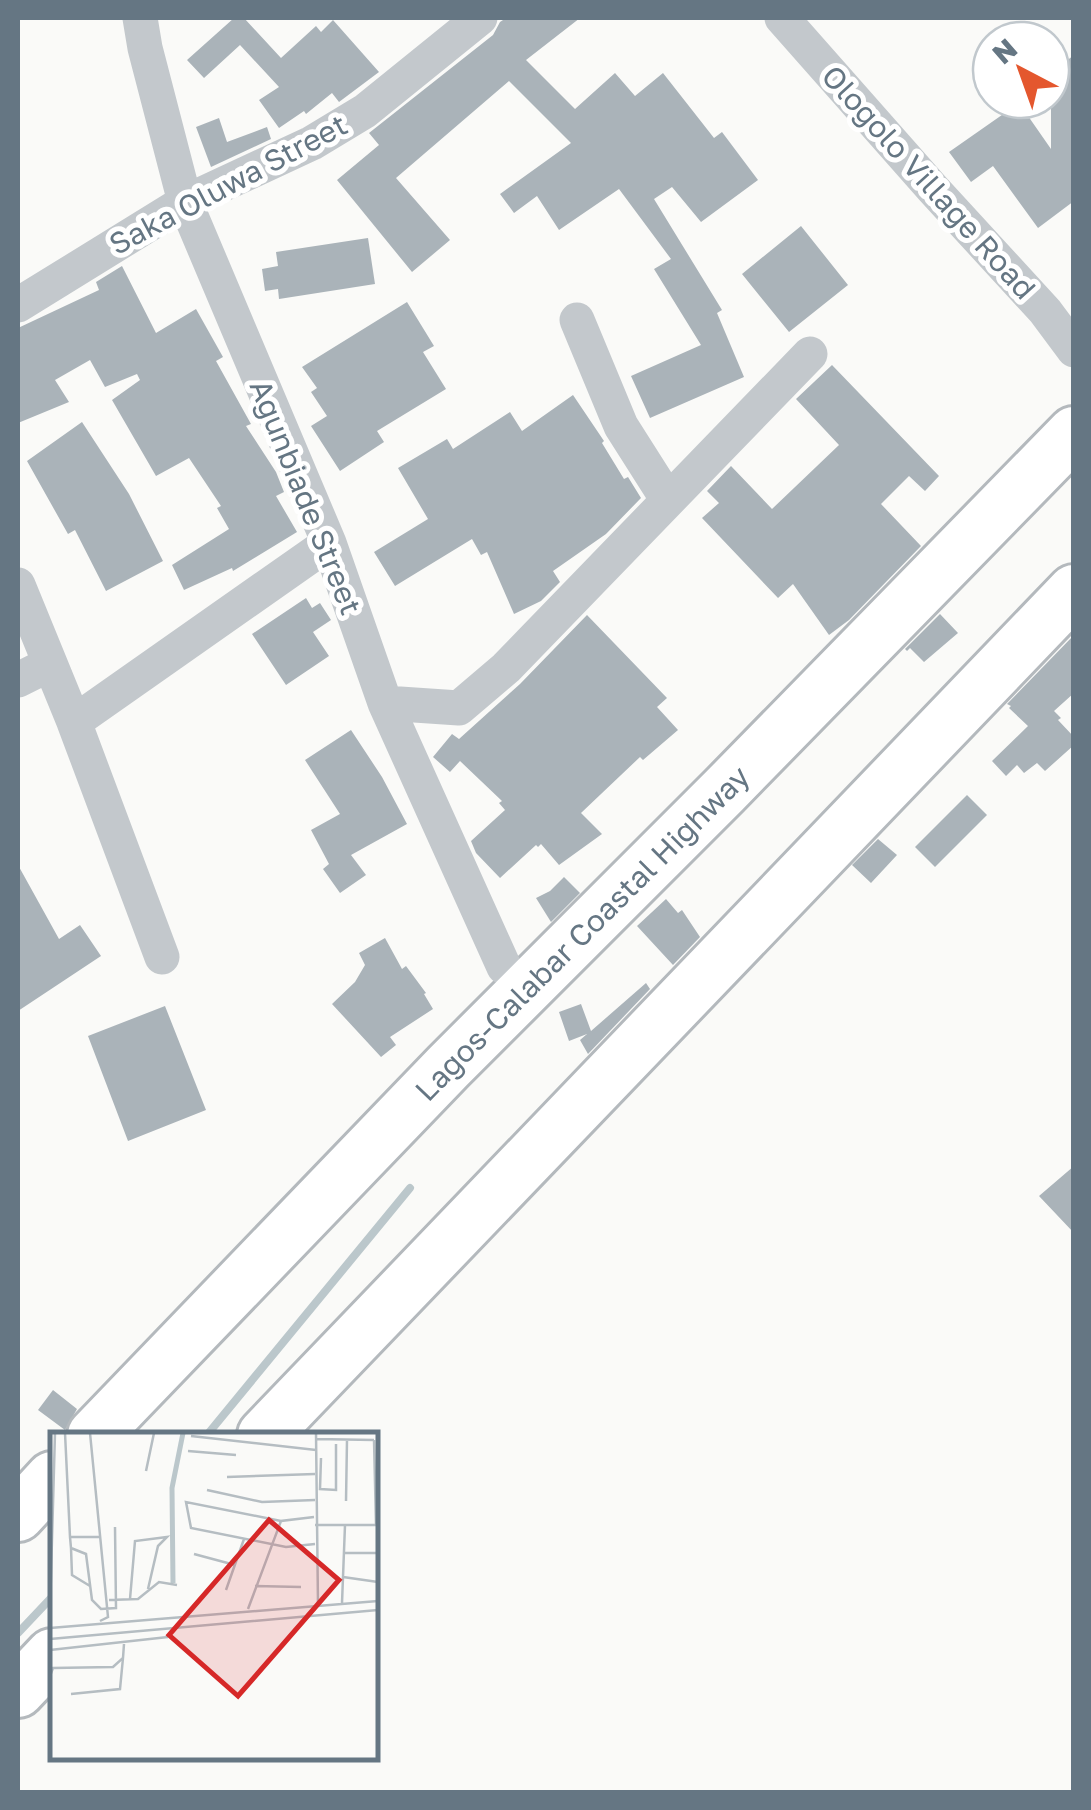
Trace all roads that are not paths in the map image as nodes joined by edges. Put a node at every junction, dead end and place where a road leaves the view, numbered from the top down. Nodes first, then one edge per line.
1 (140, 18) edge
2 (480, 18) edge
3 (782, 18) edge
4 (184, 202) junction
5 (18, 304) edge
6 (577, 320) dead end
7 (1074, 350) edge
8 (810, 354) dead end
9 (1074, 432) edge
10 (668, 500) junction
11 (328, 543) junction
12 (18, 585) edge
13 (1074, 590) edge
14 (50, 664) junction
15 (18, 680) edge
16 (384, 703) junction
17 (74, 722) junction
18 (162, 957) dead end
19 (504, 967) dead end
20 (97, 1432) edge
21 (267, 1432) edge
22 (50, 1480) edge
23 (18, 1514) edge
24 (50, 1657) edge
25 (18, 1691) edge

1 - 4 street, Agunbiade Street
2 - 4 street, Saka Oluwa Street
3 - 7 street, Ologolo Village Road
4 - 5 street, Saka Oluwa Street
4 - 11 street, Agunbiade Street
6 - 10 street
8 - 10 street
9 - 20 highway, Lagos-Calabar Coastal Highway
10 - 16 street
11 - 16 street, Agunbiade Street
11 - 17 street
12 - 14 street
13 - 21 highway
14 - 15 street
14 - 17 street
16 - 19 street, Agunbiade Street
17 - 18 street
22 - 23 highway
24 - 25 highway

